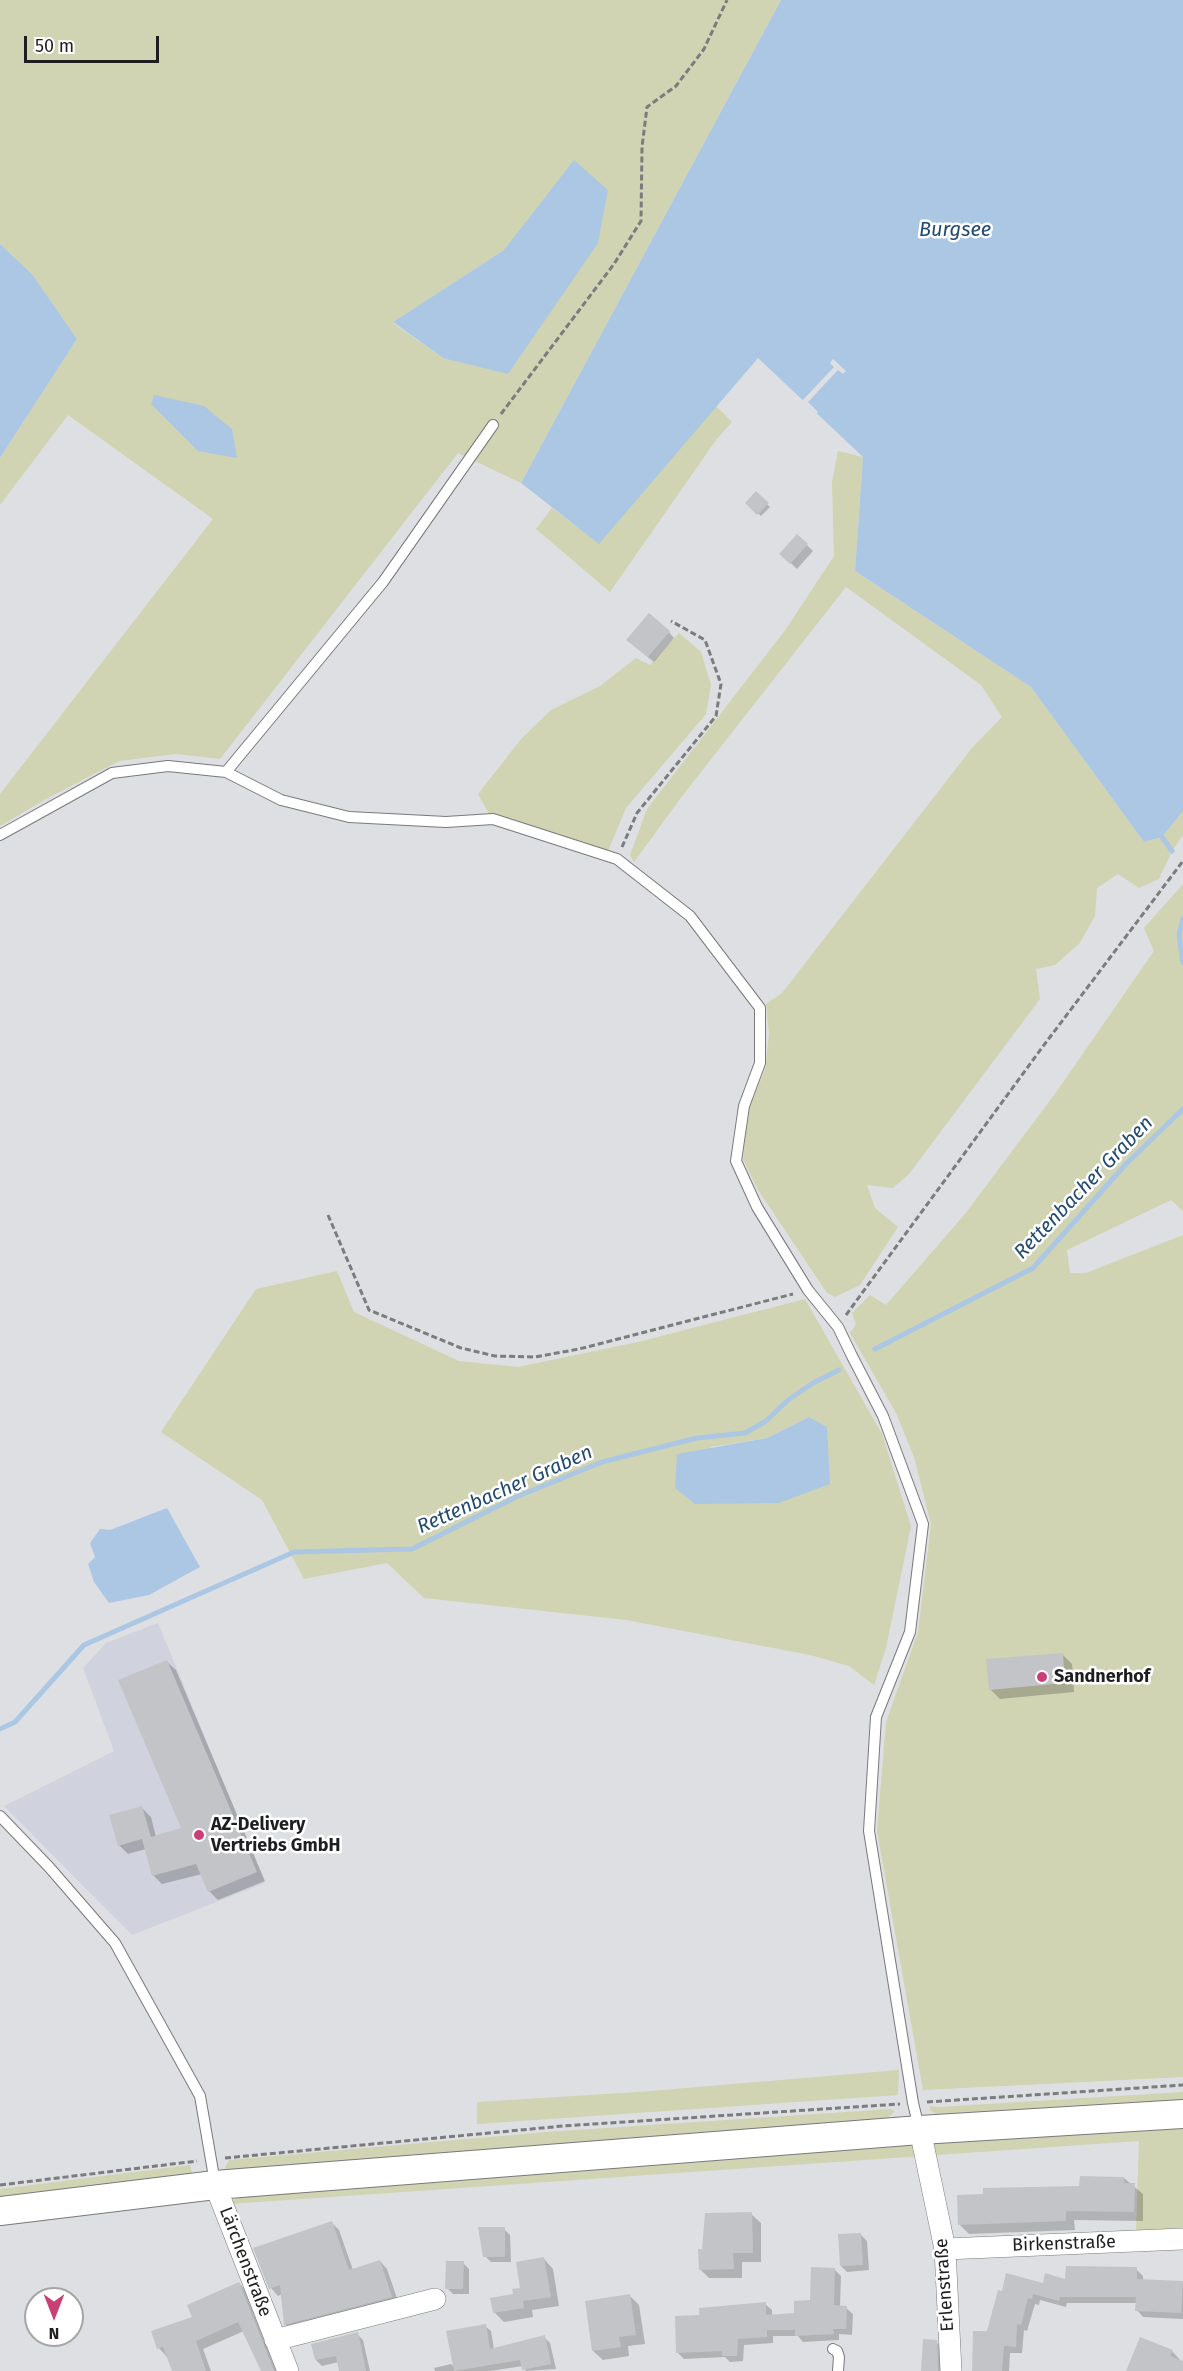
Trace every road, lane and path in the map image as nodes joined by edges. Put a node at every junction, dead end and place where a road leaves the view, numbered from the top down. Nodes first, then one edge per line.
1 (727, 0) edge
2 (493, 425) joint
3 (671, 621) dead end
4 (226, 772) junction
5 (0, 835) edge
6 (616, 859) junction
7 (1183, 861) edge
8 (328, 1215) dead end
9 (808, 1290) junction
10 (838, 1327) junction
11 (0, 1816) edge
12 (1183, 2085) edge
13 (897, 2104) dead end
14 (1183, 2114) edge
15 (922, 2116) junction
16 (197, 2161) dead end
17 (218, 2172) junction
18 (0, 2185) edge
19 (0, 2211) edge
20 (1183, 2239) edge
21 (945, 2249) junction
22 (435, 2299) dead end
23 (275, 2340) junction
24 (833, 2349) dead end
25 (288, 2371) edge
26 (838, 2371) edge
27 (951, 2371) edge

1 - 2 path
2 - 4 lane
3 - 6 path
4 - 5 lane
4 - 6 lane
6 - 9 lane
7 - 10 path
8 - 9 path
9 - 10 lane
10 - 15 lane
11 - 17 lane
12 - 15 path
13 - 17 path
14 - 15 main road
15 - 17 main road
15 - 21 street, Erlenstraße
16 - 18 path
17 - 19 main road
17 - 23 street, Lärchenstraße
20 - 21 street, Birkenstraße
21 - 27 street, Erlenstraße
22 - 23 street, Lärchenstraße
23 - 25 street, Lärchenstraße
24 - 26 lane

